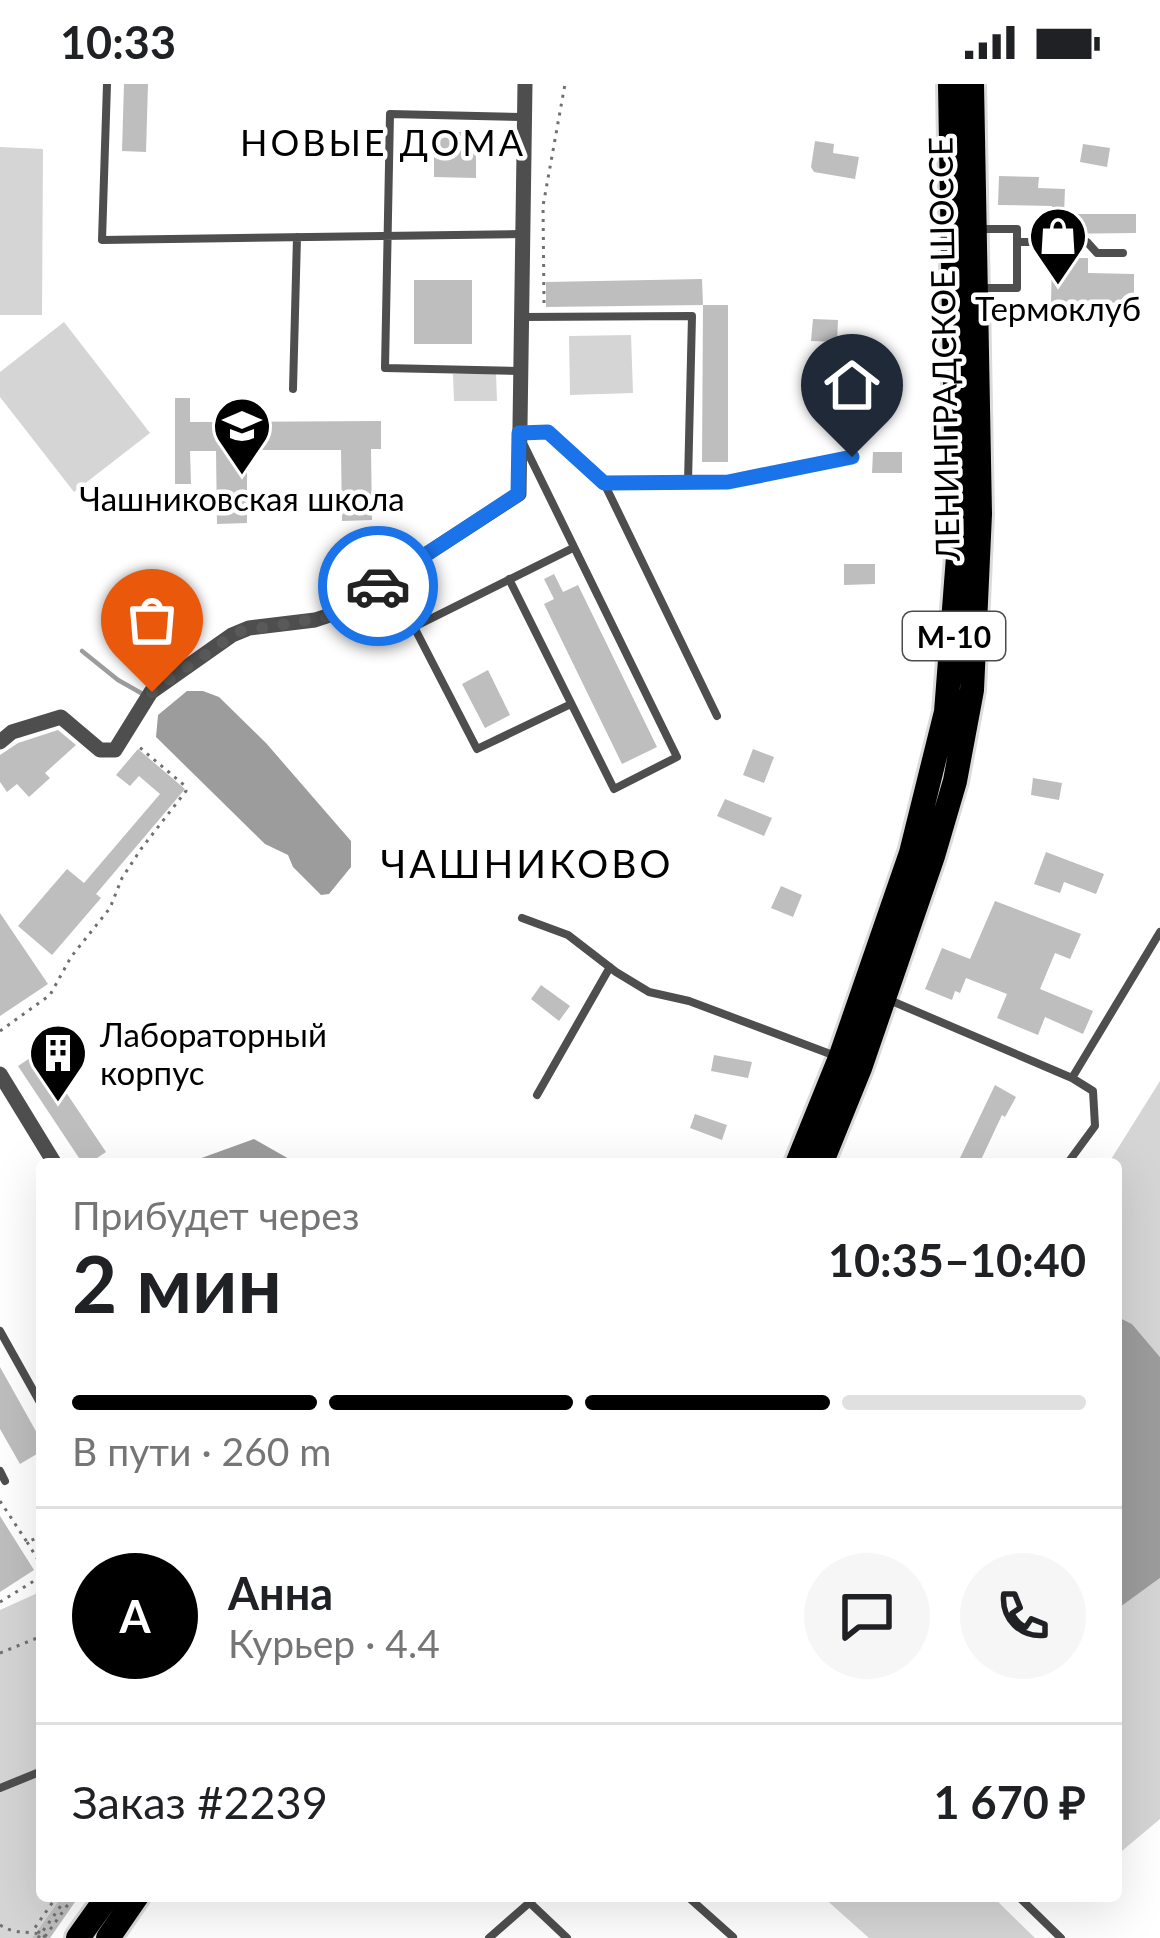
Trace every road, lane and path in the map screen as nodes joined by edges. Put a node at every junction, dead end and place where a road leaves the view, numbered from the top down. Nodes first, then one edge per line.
1 (106, 84) edge
2 (525, 84) edge
3 (566, 84) edge
4 (950, 84) edge
5 (972, 84) edge
6 (525, 117) junction
7 (975, 229) junction
8 (523, 234) junction
9 (388, 236) junction
10 (297, 237) junction
11 (1018, 242) junction
12 (1123, 253) dead end
13 (976, 288) junction
14 (544, 316) junction
15 (521, 317) junction
16 (520, 371) junction
17 (293, 389) dead end
18 (519, 433) junction
19 (852, 457) dead end
20 (539, 480) junction
21 (688, 482) junction
22 (604, 483) junction
23 (518, 494) junction
24 (573, 548) junction
25 (509, 579) junction
26 (572, 704) junction
27 (717, 716) dead end
28 (126, 735) junction
29 (0, 742) edge
30 (522, 918) dead end
31 (1160, 932) edge
32 (610, 967) junction
33 (885, 999) junction
34 (0, 1031) edge
35 (840, 1058) junction
36 (0, 1074) edge
37 (1072, 1078) junction
38 (537, 1095) dead end
39 (51, 1158) edge
40 (799, 1158) edge
41 (823, 1158) edge
42 (1071, 1158) edge
43 (0, 1331) edge
44 (36, 1395) edge
45 (0, 1501) edge
46 (36, 1538) edge
47 (27, 1542) junction
48 (36, 1556) edge
49 (36, 1580) edge
50 (0, 1602) edge
51 (36, 1638) edge
52 (0, 1653) edge
53 (36, 1773) edge
54 (0, 1788) edge
55 (53, 1902) edge
56 (64, 1902) edge
57 (68, 1902) edge
58 (104, 1902) edge
59 (133, 1902) edge
60 (530, 1902) edge
61 (536, 1902) edge
62 (694, 1902) edge
63 (1024, 1902) edge
64 (0, 1925) edge
65 (44, 1937) edge
66 (733, 1937) edge
67 (78, 1938) edge
68 (108, 1938) edge
69 (489, 1938) edge
70 (567, 1938) edge
71 (1061, 1938) edge

1 - 10 lane
2 - 6 street
3 - 14 path
4 - 35 highway, ЛЕНИНГРАДСКОЕ ШОССЕ / М-10
5 - 7 highway, ЛЕНИНГРАДСКОЕ ШОССЕ / М-10
6 - 8 street
6 - 9 lane
7 - 11 lane
7 - 13 highway, ЛЕНИНГРАДСКОЕ ШОССЕ / М-10
8 - 9 lane
8 - 15 street
9 - 10 lane
9 - 16 lane
10 - 17 lane
11 - 12 lane
11 - 13 lane
13 - 33 highway, ЛЕНИНГРАДСКОЕ ШОССЕ / М-10
14 - 15 lane
14 - 21 lane
15 - 16 street
16 - 18 street
18 - 20 lane
18 - 22 lane
18 - 23 street
19 - 21 lane
20 - 23 lane
20 - 24 lane
21 - 22 lane
22 - 27 lane
23 - 28 street
24 - 25 lane
24 - 26 lane
25 - 26 lane
25 - 26 lane
28 - 29 street
28 - 34 path
30 - 32 lane
31 - 37 lane
32 - 35 lane
32 - 38 lane
33 - 37 lane
33 - 41 highway, ЛЕНИНГРАДСКОЕ ШОССЕ / М-10
35 - 40 highway, ЛЕНИНГРАДСКОЕ ШОССЕ / М-10
36 - 39 street
37 - 42 lane
43 - 44 lane
45 - 47 path
46 - 47 path
47 - 48 path
49 - 50 path
51 - 52 path
53 - 54 lane
55 - 65 path
56 - 65 path
57 - 65 path
58 - 67 highway
59 - 68 highway
60 - 69 lane
61 - 70 lane
62 - 66 lane
63 - 71 lane
64 - 65 path

